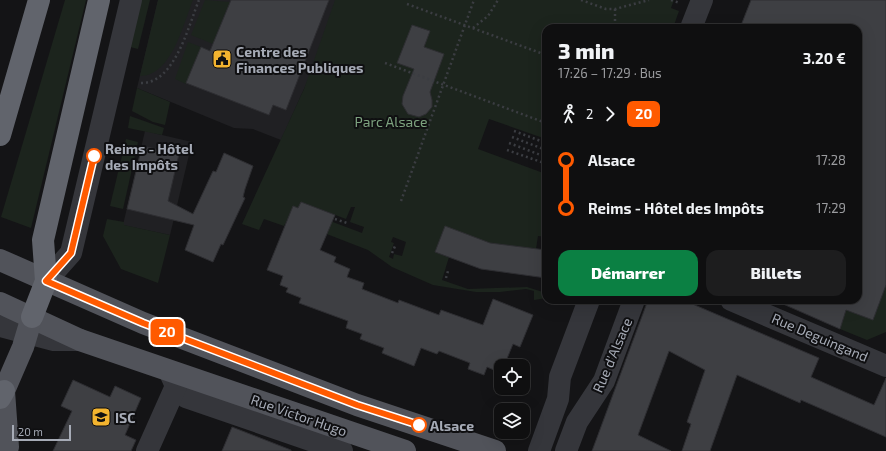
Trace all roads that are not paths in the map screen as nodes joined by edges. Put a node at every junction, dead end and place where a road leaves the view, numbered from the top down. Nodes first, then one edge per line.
1 (39, 0) edge
2 (99, 0) edge
3 (131, 0) edge
4 (702, 0) edge
5 (693, 24) edge
6 (0, 135) edge
7 (5, 262) edge
8 (46, 281) junction
9 (0, 303) edge
10 (588, 304) edge
11 (633, 304) edge
12 (740, 304) edge
13 (30, 325) junction
14 (0, 326) edge
15 (886, 366) edge
16 (181, 383) junction
17 (2, 394) edge
18 (6, 451) edge
19 (147, 451) edge
20 (163, 451) edge
21 (342, 451) edge
22 (405, 451) edge
23 (495, 451) edge
24 (539, 451) edge
25 (566, 451) edge

1 - 6 highway
2 - 8 highway
3 - 8 street
4 - 5 street
7 - 8 main road, Rue Victor Hugo
8 - 13 highway
8 - 23 main road, Rue Victor Hugo
9 - 13 main road, Rue Victor Hugo
10 - 24 street
11 - 25 street, Rue d'Alsace
12 - 15 street, Rue Deguingand
13 - 14 street
13 - 16 main road, Rue Victor Hugo
13 - 17 main road
16 - 19 street
16 - 20 street
16 - 21 street
16 - 22 main road, Rue Victor Hugo
17 - 18 main road

